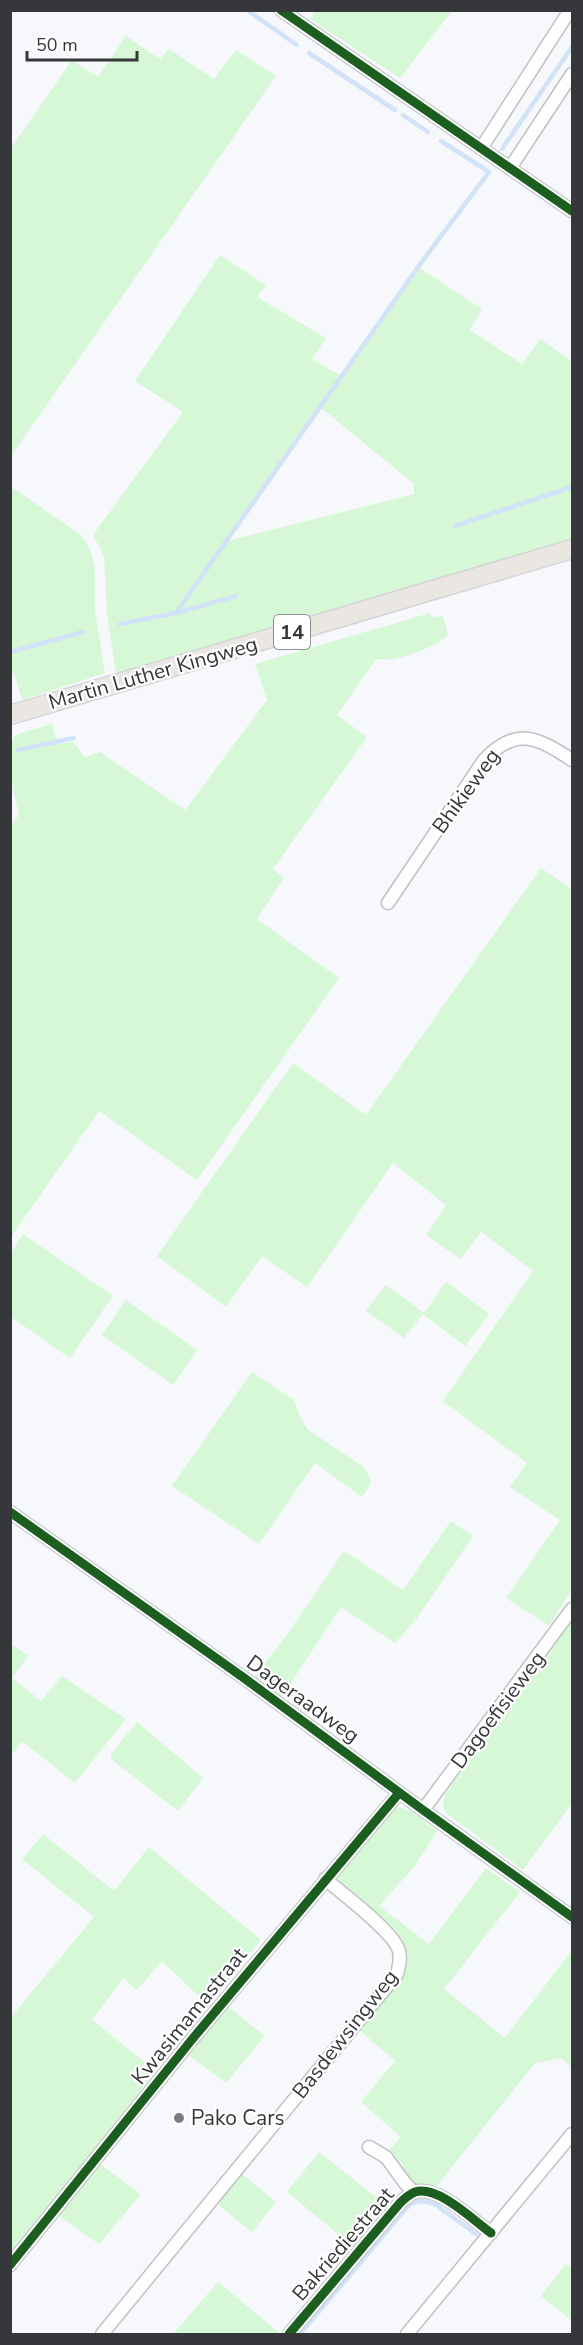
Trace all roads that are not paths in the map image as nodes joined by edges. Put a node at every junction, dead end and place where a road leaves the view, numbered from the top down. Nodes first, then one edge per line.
1 (281, 10) edge
2 (570, 10) edge
3 (573, 74) edge
4 (482, 147) junction
5 (510, 168) junction
6 (573, 211) edge
7 (573, 549) edge
8 (10, 715) edge
9 (573, 760) edge
10 (388, 903) dead end
11 (10, 1512) edge
12 (573, 1609) edge
13 (399, 1793) junction
14 (423, 1810) junction
15 (325, 1879) junction
16 (573, 1917) edge
17 (573, 2134) edge
18 (369, 2147) dead end
19 (414, 2192) junction
20 (491, 2233) junction
21 (10, 2265) edge
22 (102, 2334) edge
23 (289, 2334) edge
24 (407, 2334) edge

1 - 4 street
2 - 4 street
3 - 5 street
4 - 5 street
5 - 6 street
7 - 8 main road, Martin Luther Kingweg / 14
9 - 10 street, Bhikieweg
11 - 13 street, Dageraadweg
12 - 14 street, Dagoefisieweg
13 - 14 street, Dageraadweg
13 - 15 street, Kwasimamastraat
14 - 16 street, Dageraadweg
15 - 21 street, Kwasimamastraat
15 - 22 street, Basdewsingweg
17 - 20 street
18 - 19 street
19 - 20 street, Bakriediestraat
19 - 23 street, Bakriediestraat
20 - 24 street

